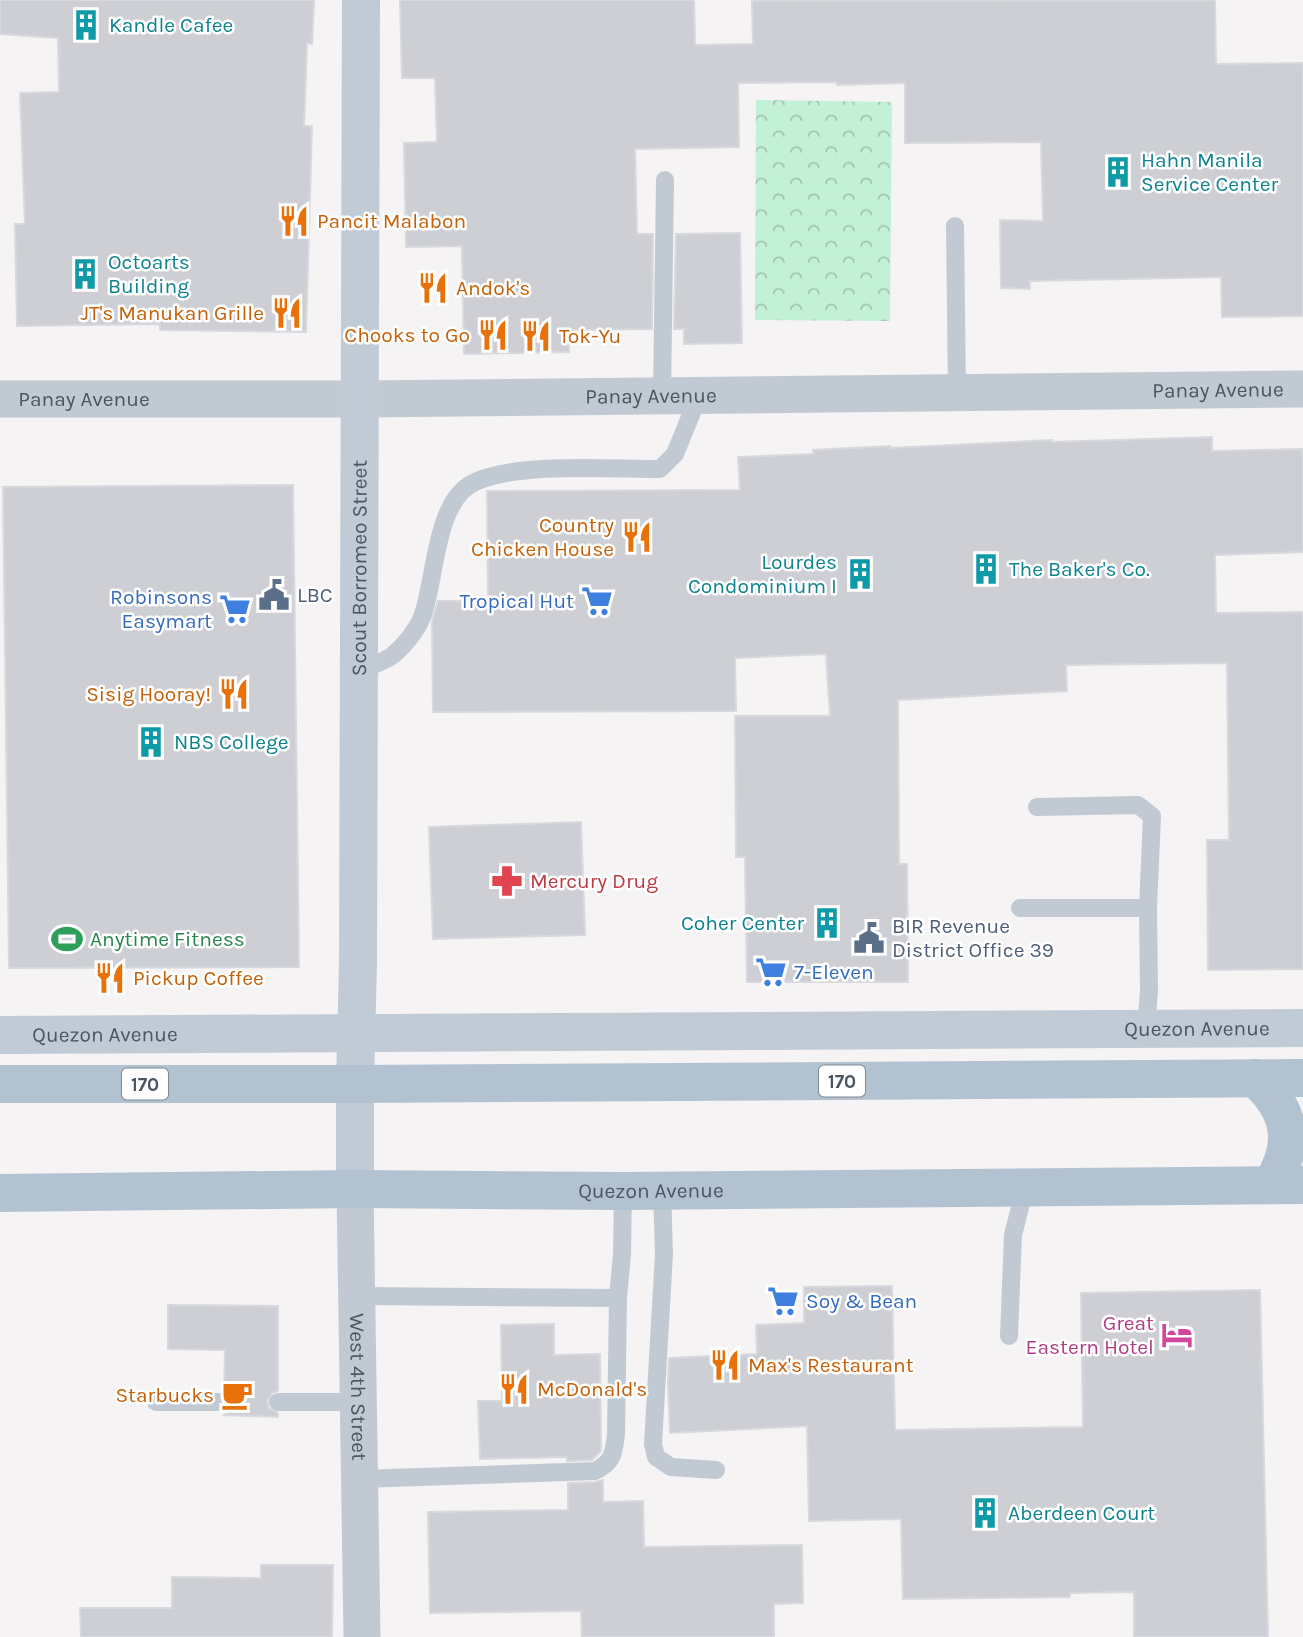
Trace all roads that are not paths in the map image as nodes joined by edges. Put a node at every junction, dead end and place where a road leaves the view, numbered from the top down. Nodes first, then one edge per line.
1 (361, 0) edge
2 (665, 180) dead end
3 (955, 226) dead end
4 (1303, 389) edge
5 (957, 393) junction
6 (662, 395) junction
7 (699, 395) junction
8 (0, 399) edge
9 (360, 399) junction
10 (359, 671) junction
11 (1037, 807) dead end
12 (1020, 908) dead end
13 (1148, 908) junction
14 (1303, 1028) edge
15 (1146, 1029) junction
16 (358, 1032) junction
17 (0, 1035) edge
18 (1255, 1078) junction
19 (1303, 1079) edge
20 (0, 1084) edge
21 (355, 1084) junction
22 (355, 1136) joint
23 (1287, 1185) edge
24 (1025, 1188) junction
25 (355, 1189) junction
26 (662, 1190) junction
27 (623, 1191) junction
28 (0, 1192) edge
29 (357, 1296) junction
30 (618, 1298) junction
31 (1009, 1336) dead end
32 (156, 1402) dead end
33 (224, 1402) dead end
34 (278, 1402) dead end
35 (359, 1402) junction
36 (716, 1470) dead end
37 (360, 1479) junction
38 (362, 1637) edge

1 - 9 street, Scout Borromeo Street
2 - 6 lane
3 - 5 lane
4 - 5 street, Panay Avenue
5 - 7 street, Panay Avenue
6 - 7 street, Panay Avenue
6 - 9 street, Panay Avenue
7 - 10 lane
8 - 9 street, Panay Avenue
9 - 10 street, Scout Borromeo Street
10 - 16 street, Scout Borromeo Street
11 - 13 lane
12 - 13 lane
13 - 15 lane
14 - 15 street, Quezon Avenue
15 - 16 street, Quezon Avenue
16 - 17 street, Quezon Avenue
16 - 21 street, Scout Borromeo Street
18 - 19 main road, 170
18 - 21 main road, 170
18 - 23 main road
20 - 21 main road, 170
21 - 22 street, Scout Borromeo Street
22 - 25 street, West 4th Street
23 - 24 main road, Quezon Avenue
24 - 26 main road, Quezon Avenue
24 - 31 lane
25 - 27 main road, Quezon Avenue
25 - 28 main road, Quezon Avenue
25 - 29 street, West 4th Street
26 - 27 main road, Quezon Avenue
26 - 36 lane
27 - 30 lane
29 - 30 lane
29 - 35 street, West 4th Street
30 - 37 lane
32 - 33 lane
34 - 35 lane
35 - 37 street, West 4th Street
37 - 38 street, West 4th Street

